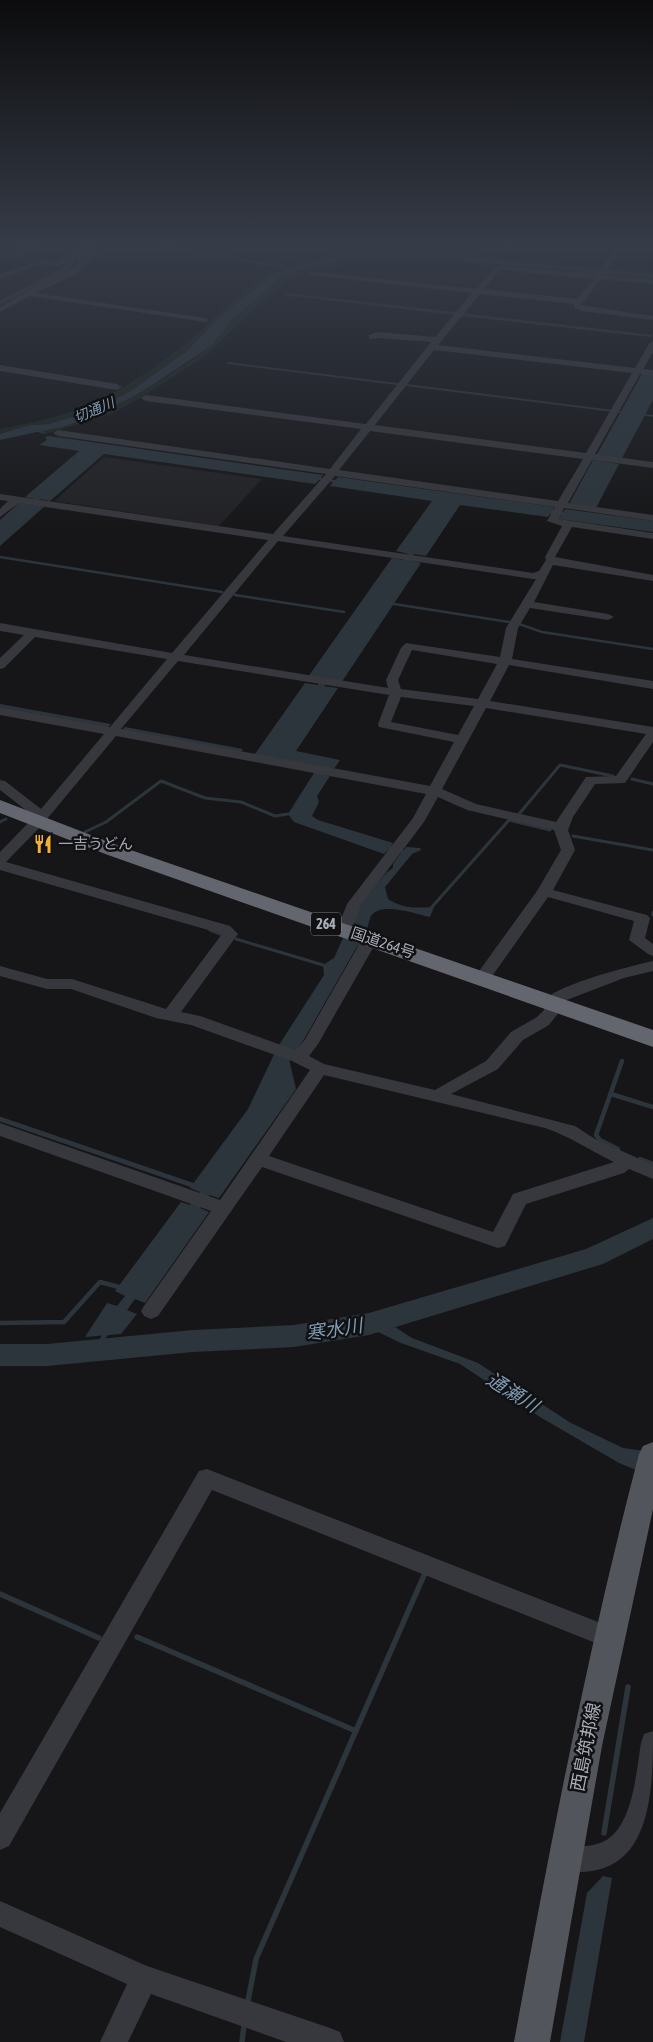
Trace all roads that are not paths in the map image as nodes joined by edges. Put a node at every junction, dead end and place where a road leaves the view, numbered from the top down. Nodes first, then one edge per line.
1 (423, 342) edge
2 (434, 344) junction
3 (653, 344) edge
4 (2, 370) edge
5 (637, 371) junction
6 (653, 373) edge
7 (117, 387) dead end
8 (146, 398) dead end
9 (368, 428) junction
10 (58, 433) dead end
11 (589, 457) junction
12 (653, 466) edge
13 (328, 478) junction
14 (0, 497) edge
15 (17, 499) junction
16 (35, 502) joint
17 (559, 510) junction
18 (0, 514) edge
19 (653, 518) edge
20 (568, 524) junction
21 (653, 536) edge
22 (276, 537) junction
23 (552, 562) junction
24 (540, 575) junction
25 (653, 578) edge
26 (526, 604) junction
27 (608, 617) dead end
28 (0, 628) edge
29 (32, 633) junction
30 (174, 658) junction
31 (506, 660) junction
32 (0, 665) edge
33 (653, 685) edge
34 (396, 692) junction
35 (481, 703) junction
36 (0, 711) edge
37 (112, 732) junction
38 (653, 732) edge
39 (461, 740) junction
40 (324, 771) joint
41 (0, 784) edge
42 (434, 791) junction
43 (0, 806) edge
44 (38, 822) junction
45 (561, 827) junction
46 (0, 860) edge
47 (0, 865) edge
48 (544, 892) junction
49 (345, 930) junction
50 (366, 938) junction
51 (653, 952) edge
52 (653, 966) edge
53 (0, 971) edge
54 (482, 978) junction
55 (551, 1002) junction
56 (172, 1015) junction
57 (653, 1039) edge
58 (295, 1056) junction
59 (319, 1068) junction
60 (439, 1096) junction
61 (0, 1129) edge
62 (257, 1159) junction
63 (626, 1161) junction
64 (653, 1172) edge
65 (208, 1203) junction
66 (151, 1311) dead end
67 (650, 1467) edge
68 (608, 1637) junction
69 (653, 1743) edge
70 (0, 1836) edge
71 (564, 1858) junction
72 (0, 1914) edge
73 (144, 1978) junction
74 (114, 2042) edge
75 (330, 2042) edge
76 (532, 2042) edge

1 - 2 street
2 - 5 street
2 - 9 street
3 - 5 street
4 - 7 street
5 - 6 street
5 - 11 street
8 - 9 street
9 - 11 street
9 - 13 street
10 - 13 street
11 - 12 street
11 - 17 street
13 - 17 street
13 - 22 street
14 - 15 street
15 - 16 street
15 - 18 street
16 - 22 street
17 - 19 street
17 - 20 street
20 - 21 street
20 - 23 street
22 - 24 street
22 - 30 street
23 - 24 street
23 - 25 street
24 - 26 street
26 - 27 street
26 - 31 street
28 - 29 street
29 - 30 street
29 - 32 street
30 - 34 street
30 - 37 street
31 - 33 street
31 - 34 street
31 - 35 street
34 - 35 street
34 - 39 street
35 - 38 street
35 - 39 street
36 - 37 street
37 - 40 street
37 - 44 street
38 - 45 street
39 - 42 street
40 - 42 street
41 - 44 street
42 - 45 street
42 - 49 street
43 - 44 highway, 国道264号 / 264
44 - 46 street
44 - 49 highway, 国道264号 / 264
45 - 48 street
47 - 56 street
48 - 51 street
48 - 54 street
49 - 50 highway, 国道264号 / 264
50 - 54 highway, 国道264号 / 264
50 - 58 street
52 - 55 street
53 - 56 street
54 - 55 highway, 国道264号 / 264
55 - 57 highway, 国道264号 / 264
55 - 60 street
56 - 58 street
58 - 59 street
59 - 60 street
59 - 62 street
60 - 63 street
61 - 65 street
62 - 63 street
62 - 65 street
63 - 64 street
65 - 66 street
67 - 68 main road, 西島筑邦線
68 - 70 street
68 - 71 main road, 西島筑邦線
69 - 71 street
71 - 76 main road, 西島筑邦線
72 - 73 street
73 - 74 street
73 - 75 street

